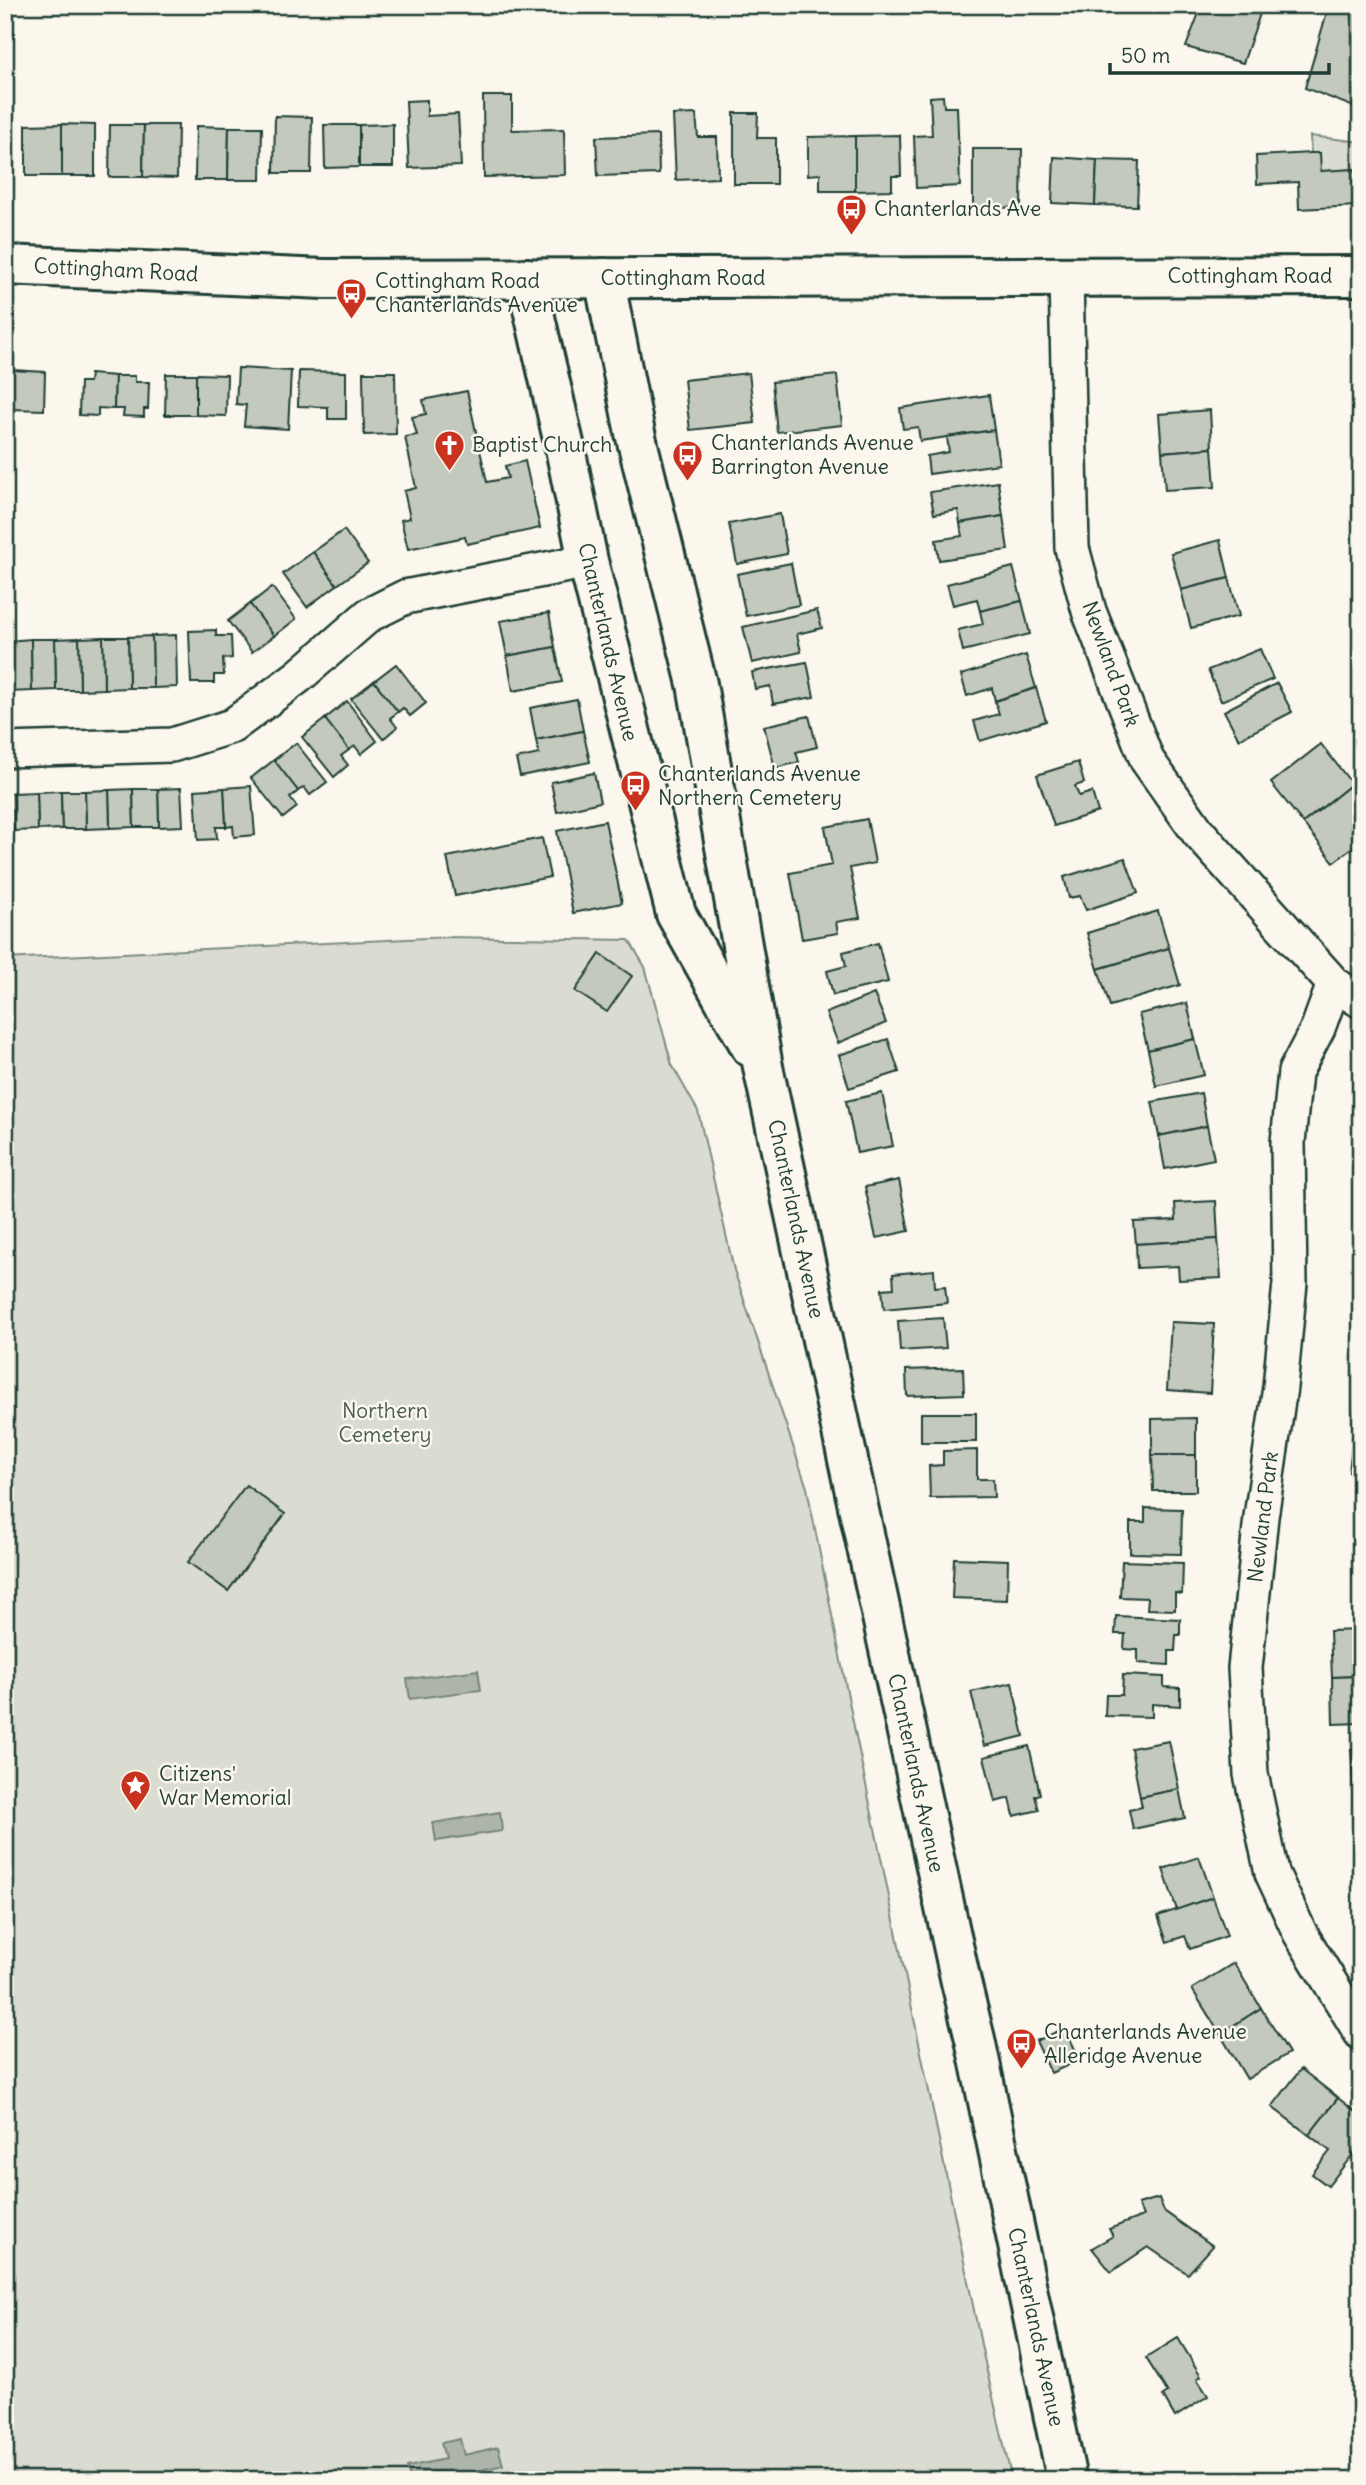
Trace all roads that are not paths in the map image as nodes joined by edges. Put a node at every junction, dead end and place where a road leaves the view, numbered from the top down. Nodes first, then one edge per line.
1 (5, 265) edge
2 (1361, 276) edge
3 (1066, 277) junction
4 (526, 278) junction
5 (604, 278) junction
6 (588, 561) junction
7 (5, 750) edge
8 (1347, 992) edge
9 (763, 1067) junction
10 (1361, 2033) edge
11 (1067, 2480) edge

1 - 4 street, Cottingham Road
2 - 3 street, Cottingham Road
3 - 5 street, Cottingham Road
3 - 8 street, Newland Park
4 - 5 street, Cottingham Road
4 - 6 street, Chanterlands Avenue
5 - 9 street, Chanterlands Avenue
6 - 7 street
6 - 9 street, Chanterlands Avenue
8 - 10 street, Newland Park
9 - 11 street, Chanterlands Avenue

